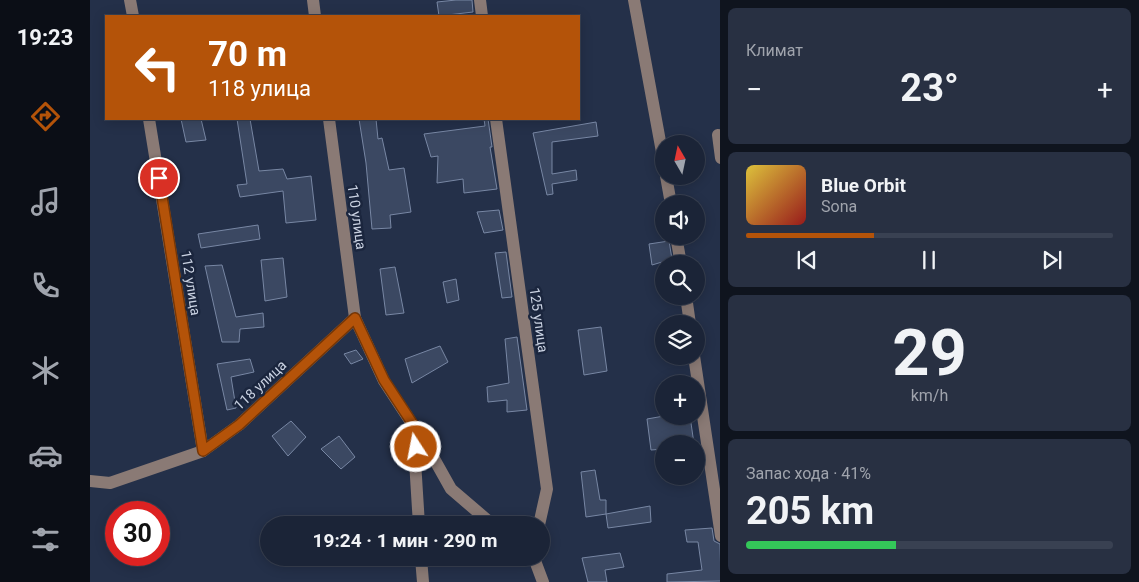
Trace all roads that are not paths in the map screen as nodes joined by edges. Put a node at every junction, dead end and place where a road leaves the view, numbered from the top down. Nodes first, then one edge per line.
1 (130, 0) edge
2 (313, 0) edge
3 (480, 0) edge
4 (634, 0) edge
5 (133, 15) edge
6 (315, 15) edge
7 (482, 15) edge
8 (149, 120) edge
9 (329, 120) edge
10 (496, 120) edge
11 (659, 135) edge
12 (718, 136) dead end
13 (720, 158) edge
14 (355, 318) junction
15 (695, 365) edge
16 (418, 432) junction
17 (203, 451) junction
18 (90, 481) edge
19 (418, 516) edge
20 (482, 516) edge
21 (540, 516) edge
22 (720, 536) edge
23 (422, 566) edge
24 (537, 566) edge
25 (423, 582) edge
26 (543, 582) edge

1 - 5 street
2 - 6 street
3 - 7 street
4 - 11 street
8 - 17 street, 112 улица
9 - 14 street, 110 улица
10 - 21 street, 125 улица
12 - 13 street
14 - 16 street, 110 улица
14 - 17 street, 118 улица
15 - 22 street
16 - 19 street
16 - 20 street, 110 улица
17 - 18 street, 118 улица
23 - 25 street
24 - 26 street

